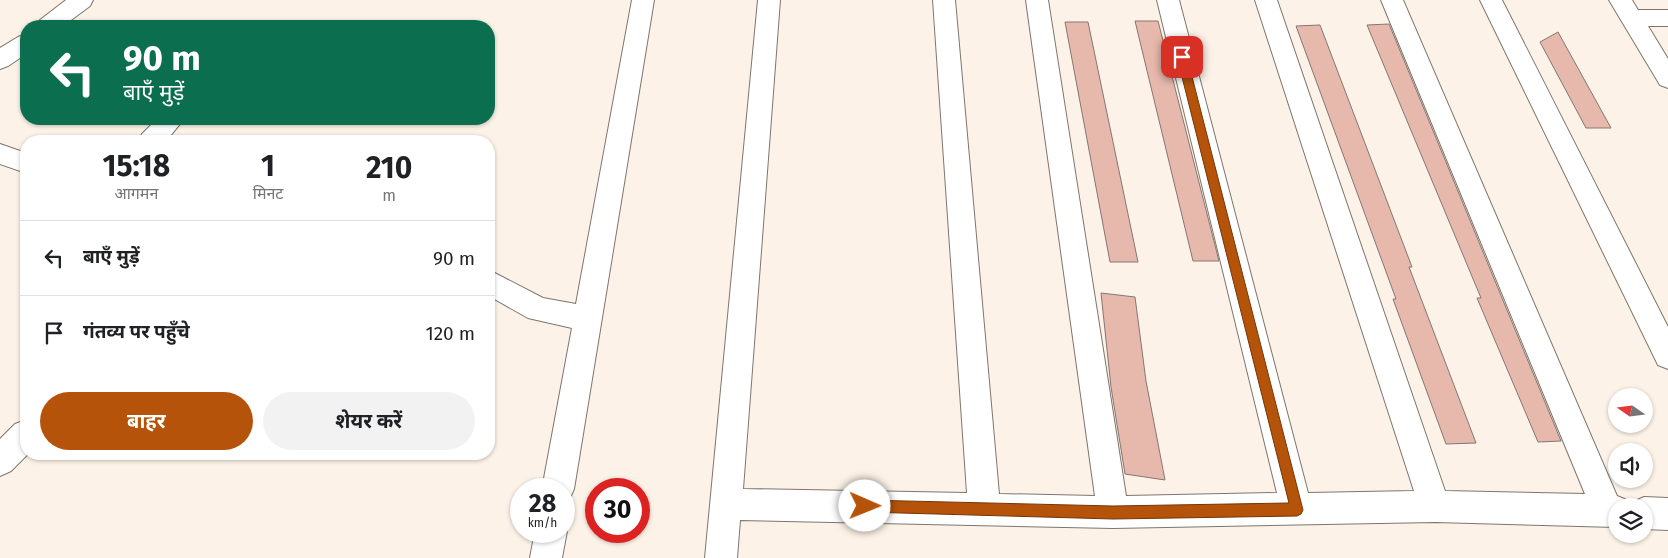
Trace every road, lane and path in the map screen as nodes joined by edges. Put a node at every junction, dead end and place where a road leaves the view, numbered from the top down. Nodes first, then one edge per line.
1 (82, 0) edge
2 (643, 0) edge
3 (769, 0) edge
4 (944, 0) edge
5 (1037, 0) edge
6 (1168, 0) edge
7 (1266, 0) edge
8 (1392, 0) edge
9 (1491, 0) edge
10 (1626, 9) edge
11 (1668, 18) edge
12 (56, 20) edge
13 (20, 46) edge
14 (0, 60) edge
15 (1668, 79) edge
16 (166, 125) edge
17 (157, 135) edge
18 (0, 154) edge
19 (20, 161) edge
20 (495, 285) edge
21 (587, 319) junction
22 (1668, 356) edge
23 (20, 440) edge
24 (0, 461) edge
25 (560, 478) edge
26 (1608, 502) edge
27 (726, 504) junction
28 (1434, 506) junction
29 (984, 508) junction
30 (1297, 510) junction
31 (1608, 511) edge
32 (1113, 512) junction
33 (1653, 513) edge
34 (1668, 514) edge
35 (548, 543) edge
36 (546, 558) edge
37 (721, 558) edge

1 - 12 street
2 - 21 street
3 - 27 street
4 - 29 street
5 - 32 street
6 - 30 street
7 - 28 street
8 - 26 street
9 - 22 street
10 - 11 street
10 - 15 street
13 - 14 street
16 - 17 street
18 - 19 street
20 - 21 street
21 - 25 street
23 - 24 street
27 - 29 street
27 - 37 street
28 - 30 street
28 - 31 street
29 - 32 street
30 - 32 street
33 - 34 street
35 - 36 street

